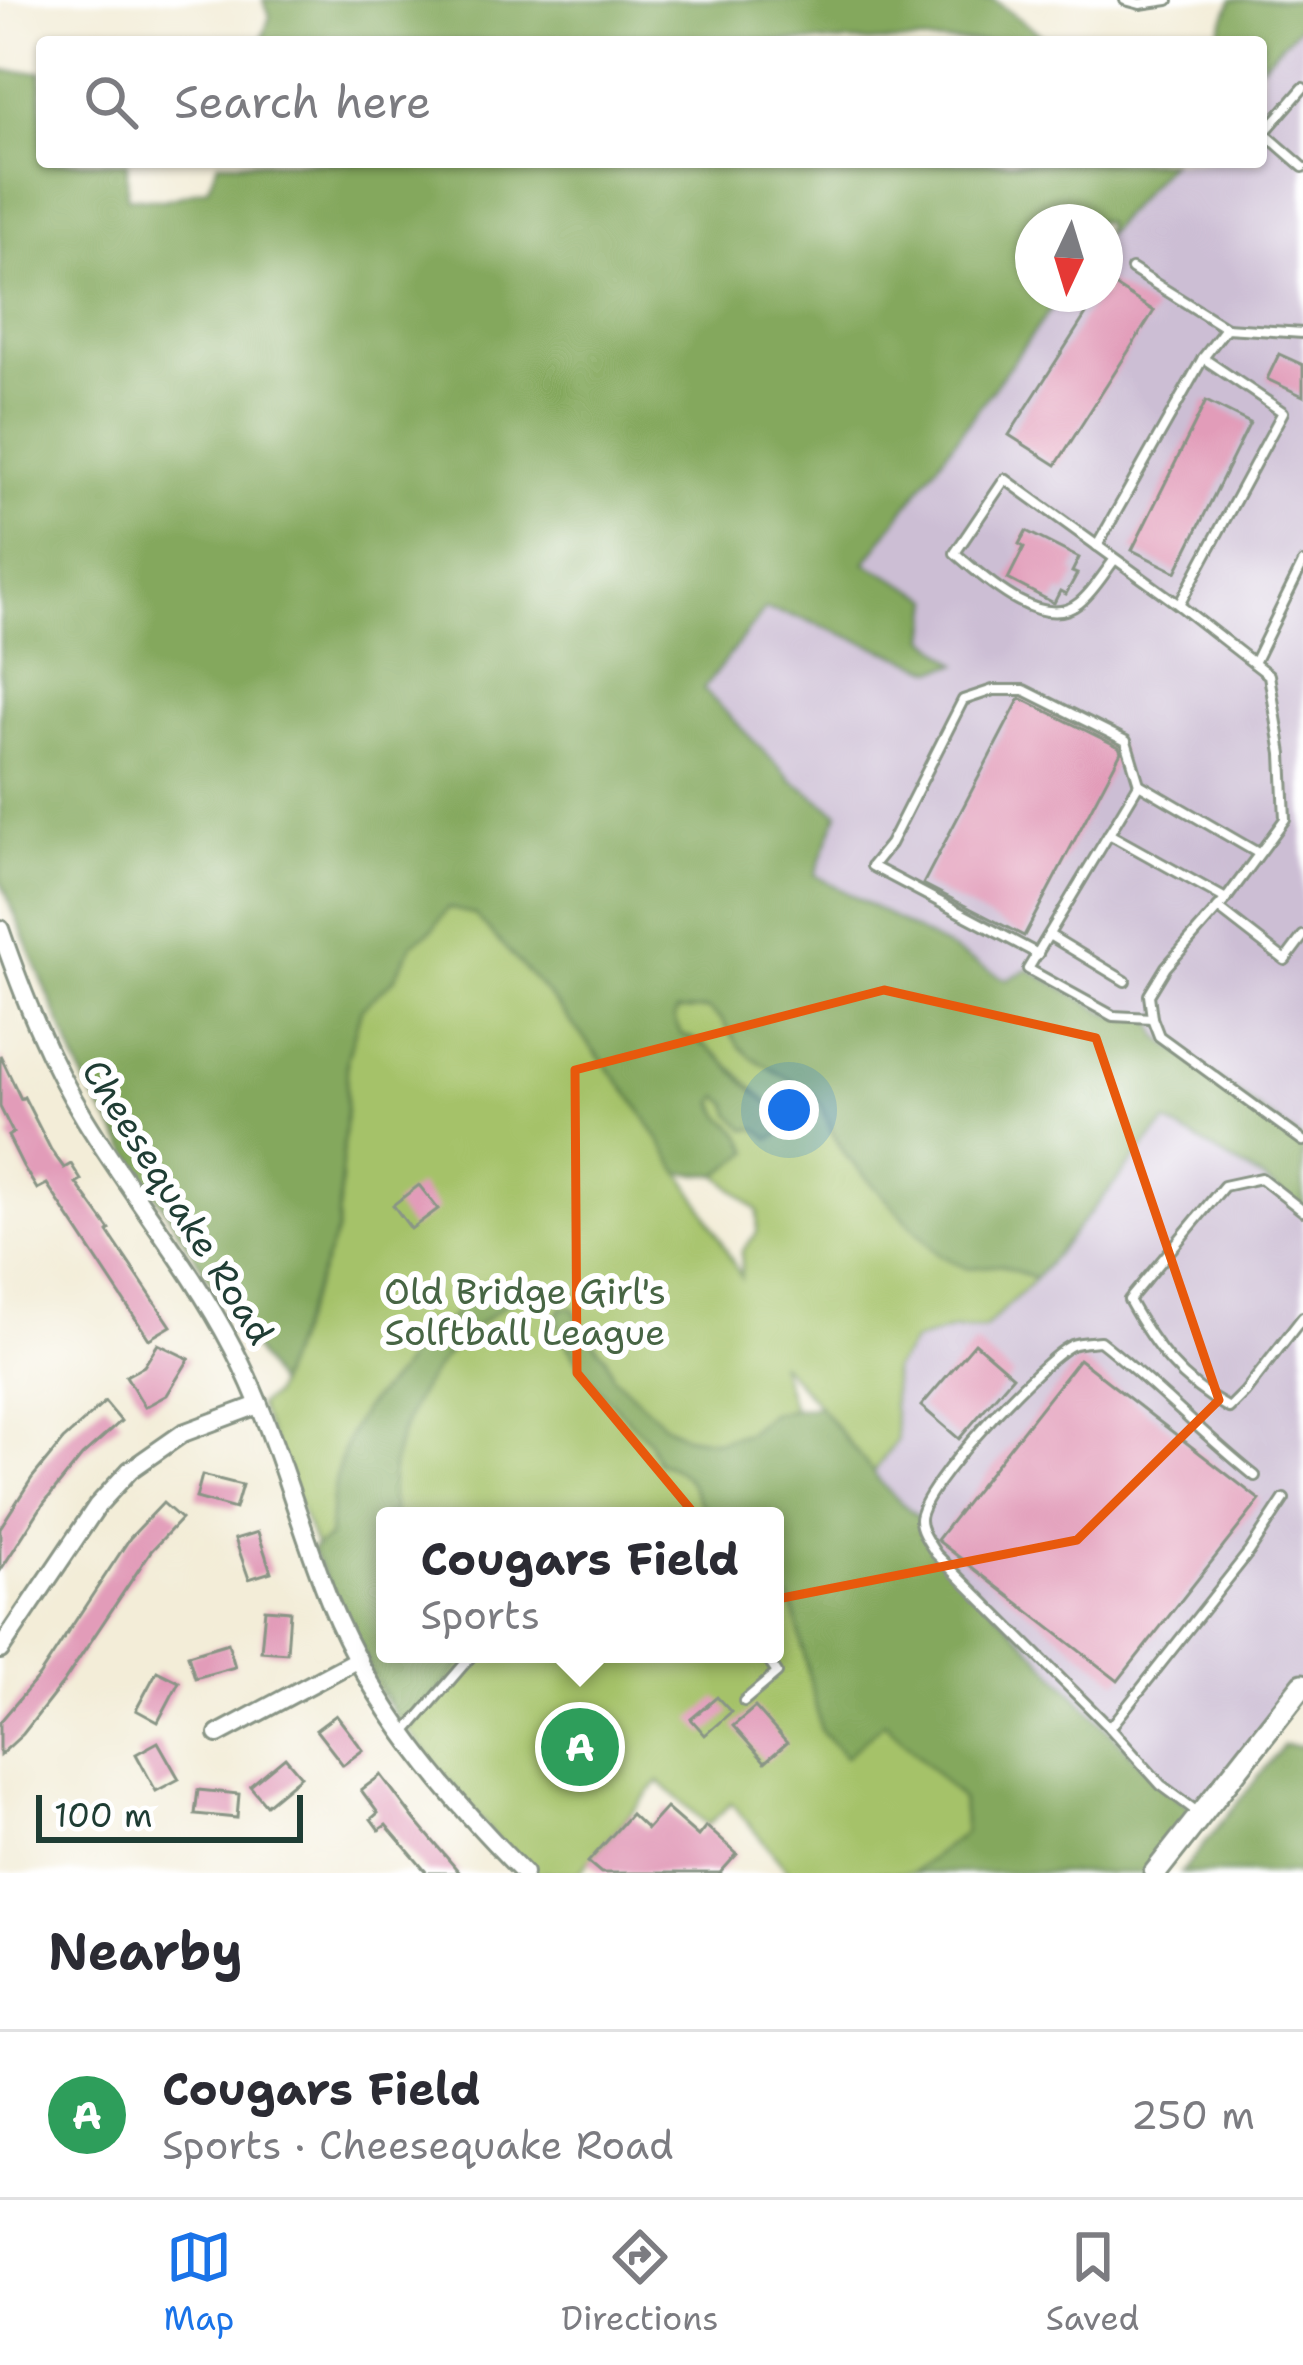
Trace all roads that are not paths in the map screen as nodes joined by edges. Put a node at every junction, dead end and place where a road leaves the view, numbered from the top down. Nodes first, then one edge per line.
1 (1125, 0) edge
2 (1168, 0) edge
3 (1303, 88) edge
4 (1267, 130) edge
5 (1267, 136) edge
6 (1303, 167) edge
7 (1132, 269) dead end
8 (1226, 328) junction
9 (1303, 333) edge
10 (1203, 358) junction
11 (1097, 546) junction
12 (1115, 559) junction
13 (1303, 562) edge
14 (1179, 605) junction
15 (1254, 663) junction
16 (1139, 784) junction
17 (1109, 834) junction
18 (1258, 854) junction
19 (1226, 899) junction
20 (1218, 908) junction
21 (0, 929) edge
22 (1048, 935) junction
23 (1303, 936) edge
24 (1037, 954) junction
25 (1126, 981) dead end
26 (1152, 1018) junction
27 (1303, 1141) edge
28 (1303, 1211) edge
29 (1303, 1317) edge
30 (258, 1405) junction
31 (1255, 1476) dead end
32 (1284, 1499) dead end
33 (0, 1650) edge
34 (358, 1659) junction
35 (465, 1663) edge
36 (770, 1663) edge
37 (1303, 1685) edge
38 (744, 1701) dead end
39 (1110, 1728) junction
40 (218, 1734) dead end
41 (404, 1734) junction
42 (1201, 1815) junction
43 (524, 1873) edge
44 (1155, 1873) edge

1 - 2 lane
3 - 4 lane
5 - 6 lane
7 - 8 lane
8 - 9 lane
8 - 10 lane
10 - 11 lane
10 - 14 lane
11 - 12 lane
11 - 12 lane
12 - 14 lane
13 - 15 lane
14 - 15 lane
15 - 18 lane
16 - 17 lane
16 - 18 lane
16 - 24 lane
17 - 19 lane
17 - 22 lane
18 - 19 lane
19 - 20 lane
20 - 23 lane
20 - 26 lane
21 - 30 street, Cheesequake Road
22 - 24 lane
22 - 25 lane
24 - 26 lane
26 - 27 lane
28 - 29 lane
30 - 33 street
30 - 34 street, Cheesequake Road
31 - 39 lane
32 - 39 lane
34 - 40 street
34 - 41 street, Cheesequake Road
35 - 41 lane
36 - 38 lane
37 - 42 street
39 - 42 lane
41 - 43 street, Cheesequake Road
42 - 44 street

